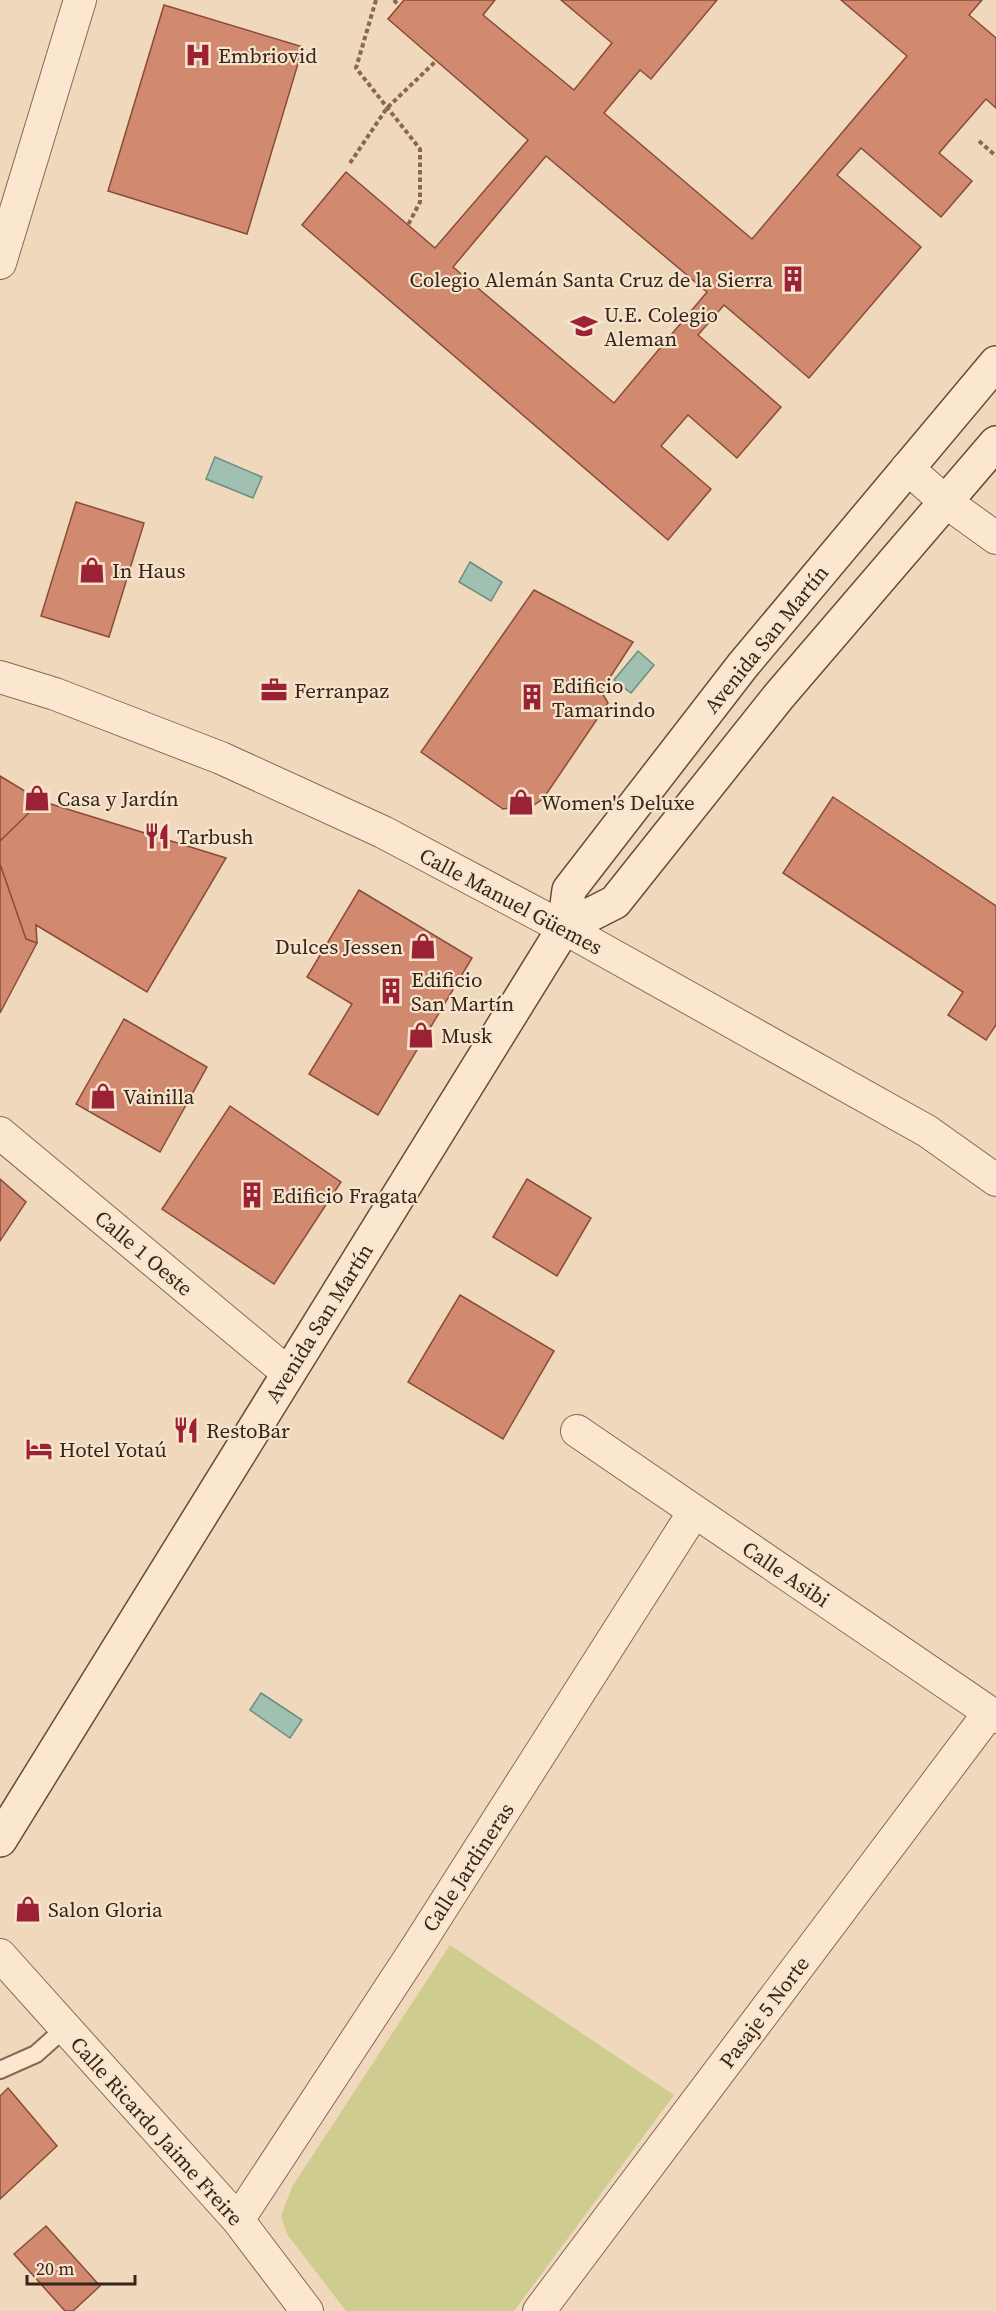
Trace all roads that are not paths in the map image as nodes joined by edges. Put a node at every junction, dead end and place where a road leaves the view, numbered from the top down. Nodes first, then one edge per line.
1 (80, 0) edge
2 (0, 263) edge
3 (996, 363) edge
4 (996, 443) edge
5 (907, 468) junction
6 (946, 502) junction
7 (996, 538) edge
8 (0, 677) edge
9 (564, 928) junction
10 (0, 1133) edge
11 (996, 1180) edge
12 (288, 1373) junction
13 (577, 1431) dead end
14 (694, 1512) junction
15 (993, 1715) edge
16 (0, 1840) edge
17 (0, 1955) edge
18 (65, 2028) junction
19 (0, 2070) edge
20 (238, 2220) junction
21 (308, 2311) edge
22 (539, 2311) edge

1 - 2 street
3 - 5 main road, Avenida San Martín
4 - 6 main road
5 - 6 street
5 - 9 main road, Avenida San Martín
6 - 7 street
6 - 9 main road
8 - 9 street, Calle Manuel Güemes
9 - 11 street, Calle Manuel Güemes
9 - 12 main road, Avenida San Martín
10 - 12 street, Calle 1 Oeste
12 - 16 main road, Avenida San Martín
13 - 14 street, Calle Asibi
14 - 15 street, Calle Asibi
14 - 20 street, Calle Jardineras
15 - 22 street, Pasaje 5 Norte
17 - 18 street, Calle Ricardo Jaime Freire
18 - 19 lane
18 - 20 street, Calle Ricardo Jaime Freire
20 - 21 street, Calle Ricardo Jaime Freire

